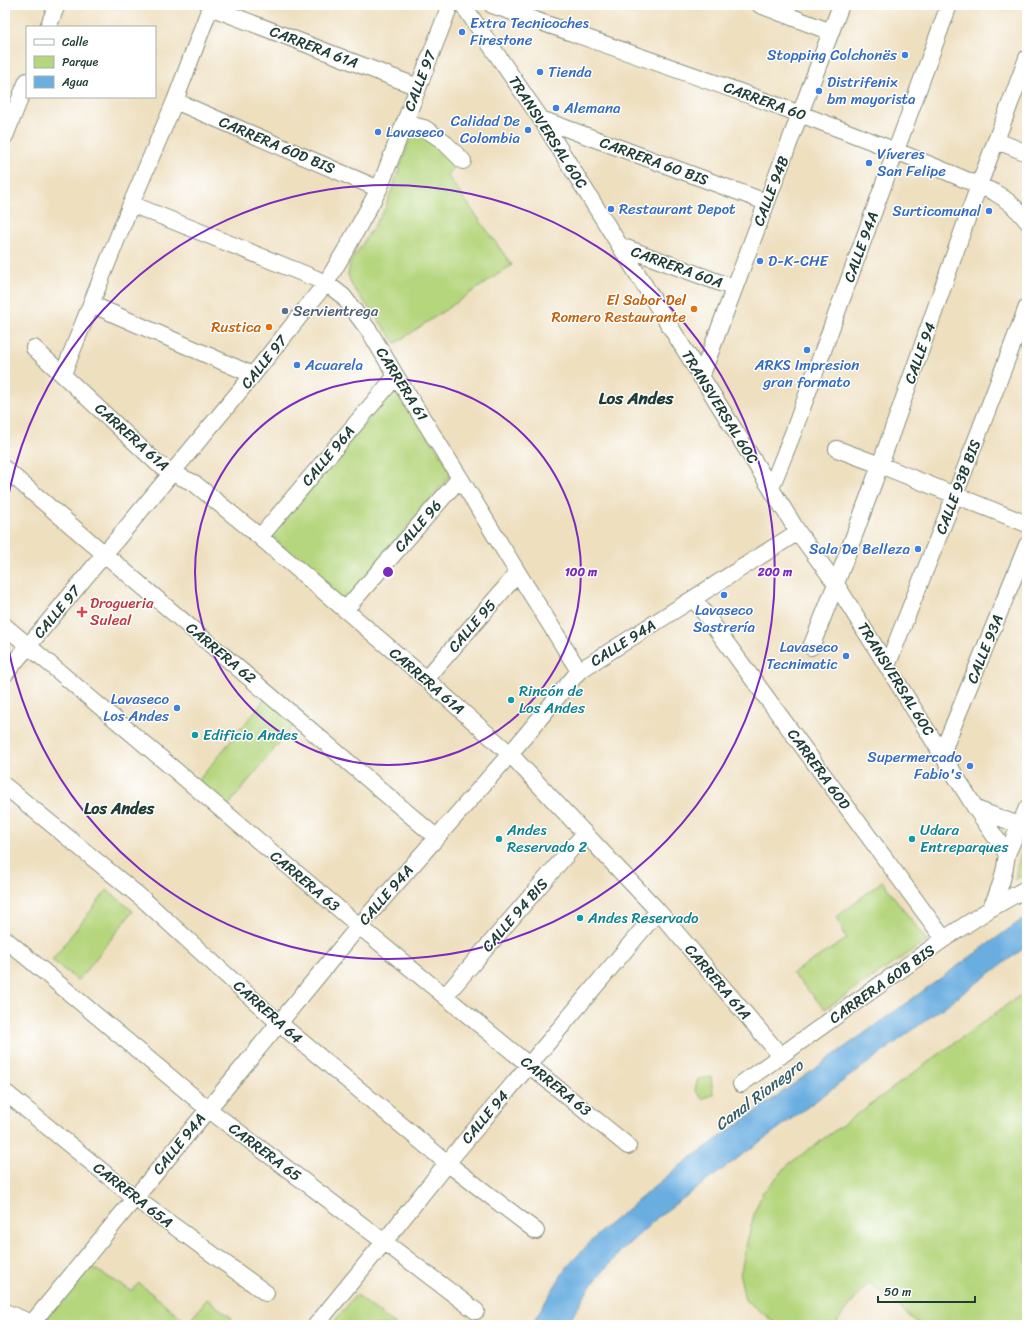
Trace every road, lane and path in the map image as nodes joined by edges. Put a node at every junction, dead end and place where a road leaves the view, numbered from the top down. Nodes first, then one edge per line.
1 (57, 5) edge
2 (450, 5) edge
3 (463, 5) edge
4 (492, 5) edge
5 (760, 5) edge
6 (841, 5) edge
7 (949, 5) edge
8 (211, 6) edge
9 (48, 26) edge
10 (831, 32) junction
11 (1027, 58) edge
12 (26, 84) edge
13 (418, 87) junction
14 (175, 101) junction
15 (800, 113) junction
16 (541, 119) junction
17 (404, 123) junction
18 (5, 136) edge
19 (997, 141) junction
20 (896, 151) junction
21 (1027, 153) edge
22 (463, 161) dead end
23 (979, 186) junction
24 (379, 189) junction
25 (766, 202) junction
26 (131, 204) junction
27 (1027, 221) edge
28 (621, 246) junction
29 (326, 283) junction
30 (734, 288) junction
31 (91, 304) junction
32 (1027, 307) edge
33 (1021, 341) edge
34 (34, 348) dead end
35 (63, 374) junction
36 (253, 375) junction
37 (396, 376) junction
38 (702, 377) junction
39 (837, 449) dead end
40 (880, 465) junction
41 (5, 469) edge
42 (172, 473) junction
43 (460, 478) junction
44 (771, 488) junction
45 (955, 495) junction
46 (1027, 524) edge
47 (798, 532) junction
48 (260, 537) junction
49 (1027, 545) edge
50 (105, 554) junction
51 (518, 573) junction
52 (836, 584) junction
53 (694, 599) junction
54 (345, 610) junction
55 (5, 626) edge
56 (28, 646) junction
57 (811, 647) dead end
58 (887, 666) junction
59 (579, 671) junction
60 (5, 674) edge
61 (426, 679) junction
62 (942, 753) junction
63 (510, 754) junction
64 (5, 786) edge
65 (1027, 808) edge
66 (976, 809) junction
67 (1024, 826) edge
68 (585, 833) junction
69 (437, 838) junction
70 (1007, 854) junction
71 (1027, 888) edge
72 (990, 908) junction
73 (658, 911) junction
74 (359, 926) junction
75 (5, 939) edge
76 (944, 940) junction
77 (445, 996) junction
78 (279, 1023) junction
79 (781, 1056) junction
80 (529, 1064) junction
81 (741, 1084) dead end
82 (5, 1092) edge
83 (208, 1109) junction
84 (628, 1146) dead end
85 (447, 1163) junction
86 (135, 1198) junction
87 (536, 1231) dead end
88 (384, 1242) junction
89 (266, 1293) dead end
90 (476, 1311) dead end
91 (5, 1312) edge
92 (34, 1324) edge
93 (316, 1325) edge

1 - 9 street
2 - 13 street, CALLE 97
3 - 16 street, TRANSVERSAL 60C
4 - 15 street, CARRERA 60
5 - 10 street
6 - 10 street, CALLE 94B
7 - 20 street, CALLE 94A
8 - 13 street, CARRERA 61A
8 - 14 street
10 - 15 street, CALLE 94B
11 - 19 street, CALLE 94
12 - 18 street
13 - 17 street, CALLE 97
14 - 24 street, CARRERA 60D BIS
14 - 26 street
15 - 20 street, CARRERA 60
15 - 25 street, CALLE 94B
16 - 25 street, CARRERA 60 BIS
16 - 28 street, TRANSVERSAL 60C
17 - 22 street
17 - 24 street, CALLE 97
19 - 21 street
19 - 23 street, CALLE 94
20 - 23 street, CARRERA 60
20 - 44 street, CALLE 94A
23 - 27 street, CARRERA 60
23 - 40 street, CALLE 94
24 - 29 street, CALLE 97
25 - 30 street, CALLE 94B
26 - 29 street, CARRERA 61
26 - 31 street
28 - 30 street, CARRERA 60A
28 - 38 street, TRANSVERSAL 60C
29 - 36 street, CALLE 97
29 - 37 street, CARRERA 61
30 - 38 street, CALLE 94B
31 - 35 street
31 - 36 street
32 - 33 street, CALLE 93B BIS
33 - 45 street, CALLE 93B BIS
34 - 35 street, CARRERA 61A
35 - 42 street, CARRERA 61A
36 - 42 street, CALLE 97
37 - 43 street, CARRERA 61
37 - 48 street, CALLE 96A
38 - 44 street, TRANSVERSAL 60C
39 - 40 street
40 - 45 street
40 - 52 street, CALLE 94
41 - 50 street, CARRERA 62
42 - 48 street, CARRERA 61A
42 - 50 street, CALLE 97
43 - 51 street, CARRERA 61
43 - 54 street, CALLE 96
44 - 47 street, TRANSVERSAL 60C
45 - 46 street
45 - 58 street, CALLE 93B BIS
47 - 52 street, TRANSVERSAL 60C
47 - 53 street, CALLE 94A
48 - 54 street, CARRERA 61A
49 - 62 street, CALLE 93A
50 - 56 street, CALLE 97
50 - 69 street, CARRERA 62
51 - 59 street, CARRERA 61
51 - 61 street, CALLE 95
52 - 57 street, CALLE 94
52 - 58 street, TRANSVERSAL 60C
53 - 59 street, CALLE 94A
53 - 76 street, CARRERA 60D
54 - 61 street, CARRERA 61A
55 - 56 street, CARRERA 63
56 - 60 street, CALLE 97
56 - 74 street, CARRERA 63
58 - 62 street, TRANSVERSAL 60C
59 - 63 street, CALLE 94A
61 - 63 street, CARRERA 61A
62 - 66 street, TRANSVERSAL 60C
63 - 68 street, CARRERA 61A
63 - 69 street, CALLE 94A
64 - 78 street, CARRERA 64
65 - 67 street
66 - 67 street
66 - 70 street, TRANSVERSAL 60C
67 - 70 street
68 - 73 street, CARRERA 61A
68 - 77 street, CALLE 94 BIS
69 - 74 street, CALLE 94A
70 - 72 street
71 - 72 street, CARRERA 60B BIS
72 - 76 street, CARRERA 60B BIS
73 - 79 street, CARRERA 61A
73 - 80 street, CALLE 94
74 - 77 street, CARRERA 63
74 - 78 street, CALLE 94A
75 - 83 street, CARRERA 65
76 - 79 street, CARRERA 60B BIS
77 - 80 street, CARRERA 63
78 - 83 street, CALLE 94A
78 - 85 street, CARRERA 64
79 - 81 street, CARRERA 60B BIS
80 - 84 street, CARRERA 63
80 - 85 street, CALLE 94
82 - 86 street, CARRERA 65A
83 - 86 street, CALLE 94A
83 - 88 street, CARRERA 65
85 - 87 street, CARRERA 64
85 - 88 street, CALLE 94
86 - 89 street, CARRERA 65A
86 - 92 street, CALLE 94A
88 - 90 street, CARRERA 65
88 - 93 street, CALLE 94
91 - 92 street

